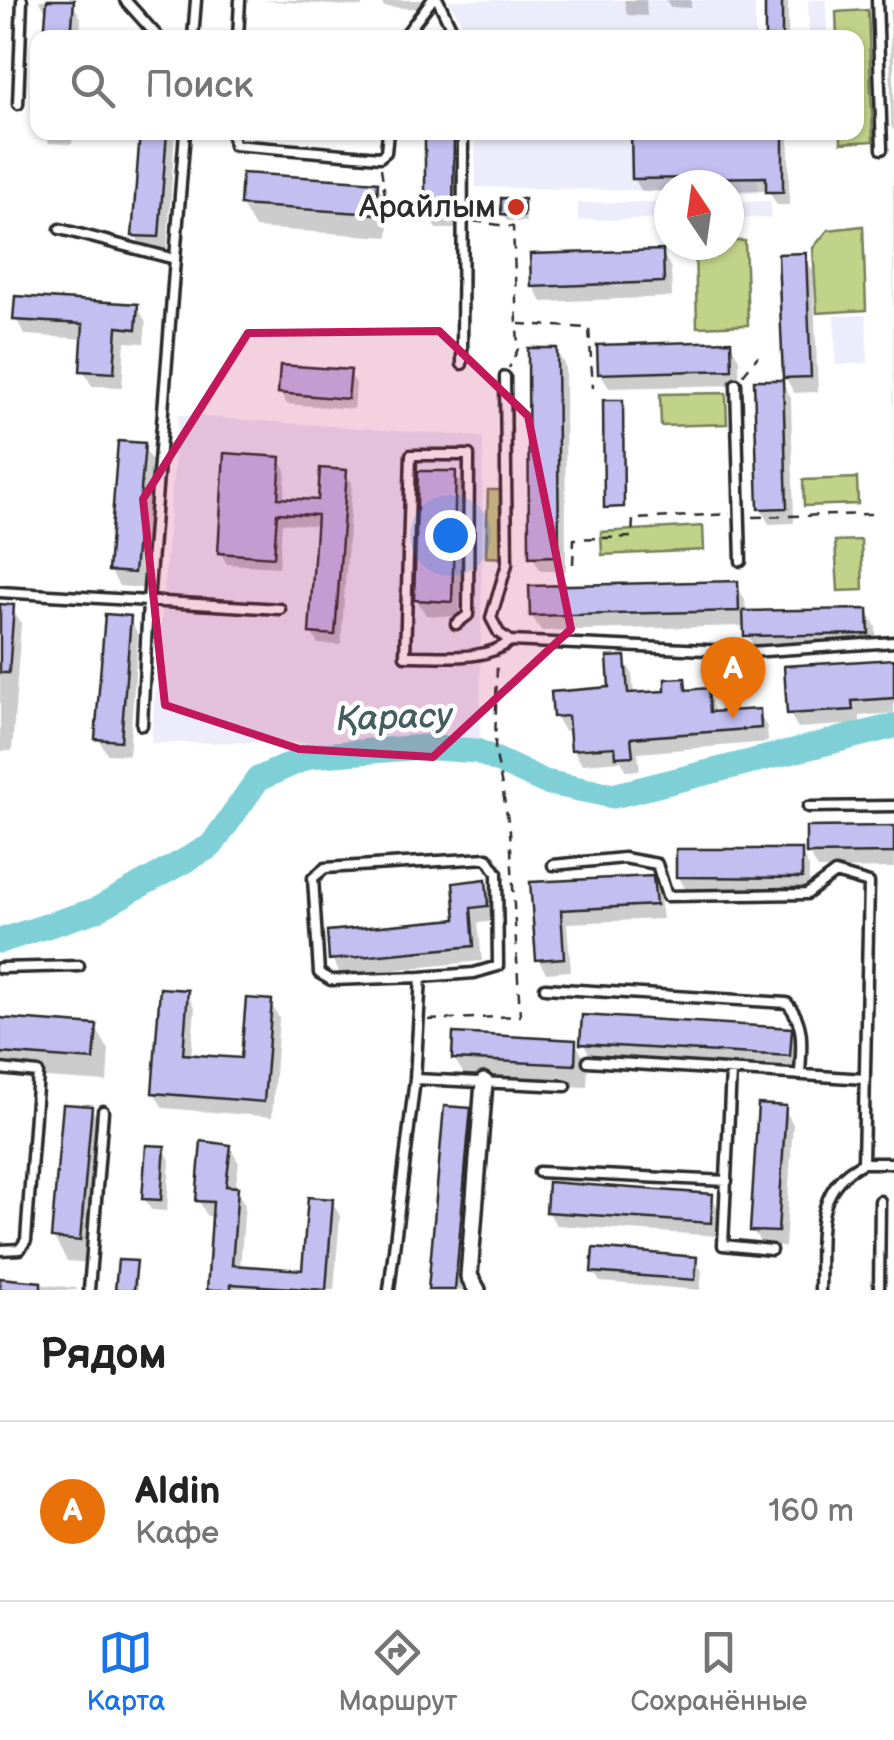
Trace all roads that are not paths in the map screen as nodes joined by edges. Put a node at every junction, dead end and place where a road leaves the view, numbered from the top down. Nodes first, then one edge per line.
1 (22, 0) edge
2 (126, 0) edge
3 (196, 0) edge
4 (240, 0) edge
5 (435, 0) edge
6 (877, 0) edge
7 (151, 30) edge
8 (194, 30) edge
9 (238, 30) edge
10 (410, 30) edge
11 (452, 30) edge
12 (18, 104) dead end
13 (184, 140) edge
14 (233, 140) edge
15 (387, 140) edge
16 (463, 140) edge
17 (882, 149) dead end
18 (60, 229) dead end
19 (175, 259) junction
20 (462, 364) dead end
21 (505, 376) road end
22 (736, 384) road end
23 (740, 561) dead end
24 (0, 592) edge
25 (148, 602) junction
26 (280, 609) dead end
27 (456, 624) dead end
28 (510, 641) junction
29 (894, 642) edge
30 (142, 725) dead end
31 (894, 806) edge
32 (808, 807) dead end
33 (552, 865) dead end
34 (79, 966) dead end
35 (0, 968) edge
36 (421, 976) junction
37 (545, 988) dead end
38 (588, 1062) dead end
39 (0, 1070) edge
40 (731, 1071) junction
41 (800, 1075) junction
42 (415, 1079) junction
43 (865, 1079) junction
44 (484, 1082) junction
45 (566, 1086) dead end
46 (103, 1111) dead end
47 (862, 1162) junction
48 (894, 1163) edge
49 (540, 1172) dead end
50 (727, 1181) junction
51 (880, 1201) dead end
52 (0, 1250) edge
53 (771, 1250) dead end
54 (89, 1290) edge
55 (388, 1290) edge
56 (477, 1290) edge
57 (820, 1290) edge
58 (879, 1290) edge

1 - 12 lane
2 - 7 lane
3 - 8 lane
4 - 9 lane
5 - 10 lane
5 - 11 lane
6 - 17 lane
13 - 19 lane
14 - 15 lane
16 - 20 lane
18 - 19 lane
19 - 25 lane
21 - 28 lane
22 - 23 lane
24 - 25 lane
25 - 26 lane
25 - 30 lane
27 - 28 lane
28 - 29 lane
31 - 32 lane
33 - 43 lane
34 - 35 lane
36 - 36 lane
36 - 42 lane
37 - 41 lane
38 - 40 lane
39 - 52 lane
40 - 41 lane
40 - 50 lane
41 - 43 lane
42 - 44 lane
42 - 55 lane
43 - 47 lane
44 - 45 lane
44 - 56 street
46 - 54 lane
47 - 48 lane
47 - 57 lane
49 - 50 lane
50 - 53 lane
51 - 58 lane

